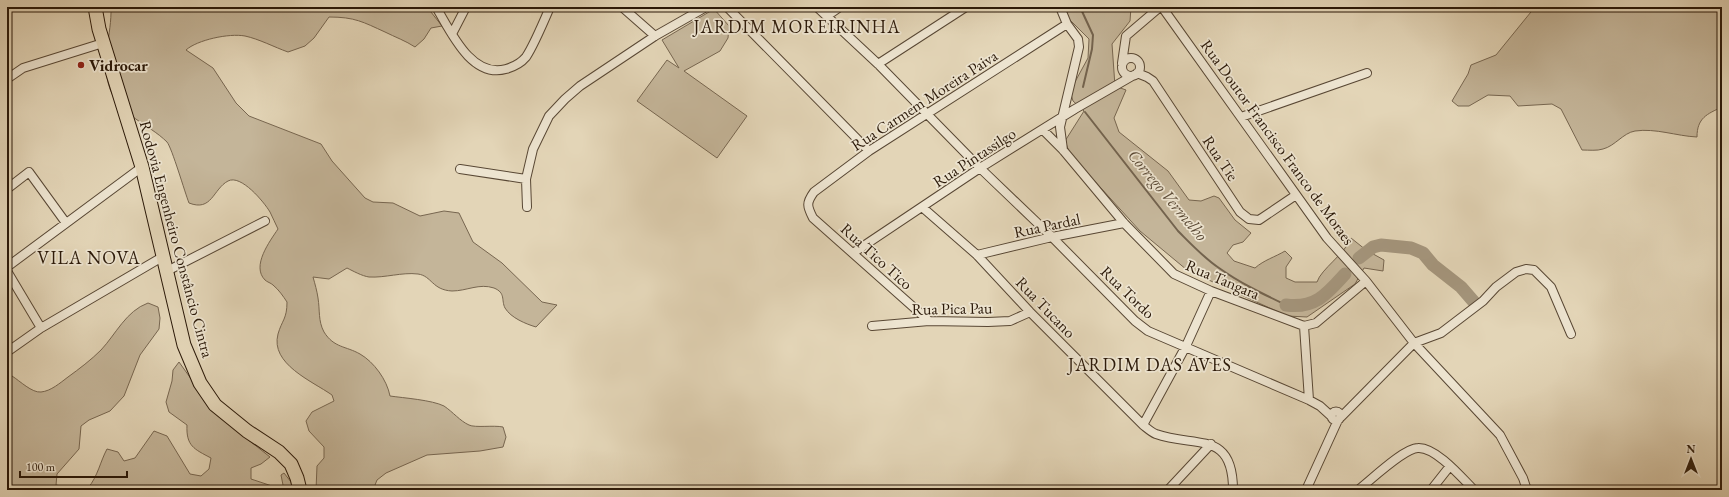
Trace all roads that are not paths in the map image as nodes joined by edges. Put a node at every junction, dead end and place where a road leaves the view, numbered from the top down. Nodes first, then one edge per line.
1 (86, 7) edge
2 (95, 7) edge
3 (436, 7) edge
4 (466, 7) edge
5 (550, 7) edge
6 (622, 7) edge
7 (706, 7) edge
8 (727, 7) edge
9 (817, 7) edge
10 (840, 7) edge
11 (966, 7) edge
12 (1060, 7) edge
13 (1161, 7) edge
14 (442, 16) junction
15 (827, 16) junction
16 (460, 18) junction
17 (1067, 24) junction
18 (99, 29) junction
19 (452, 34) junction
20 (655, 36) junction
21 (1124, 40) junction
22 (103, 43) junction
23 (1134, 59) junction
24 (878, 64) junction
25 (1122, 67) junction
26 (1135, 74) junction
27 (1367, 74) dead end
28 (7, 79) edge
29 (1113, 88) junction
30 (1066, 96) junction
31 (1075, 109) junction
32 (927, 114) junction
33 (1241, 117) junction
34 (1062, 118) junction
35 (1043, 130) junction
36 (1063, 150) junction
37 (869, 151) junction
38 (142, 167) junction
39 (980, 168) junction
40 (460, 169) dead end
41 (526, 179) junction
42 (7, 188) edge
43 (1296, 195) junction
44 (922, 206) junction
45 (527, 207) dead end
46 (809, 209) joint
47 (265, 221) dead end
48 (66, 223) junction
49 (1124, 223) junction
50 (1052, 237) junction
51 (853, 252) junction
52 (976, 255) junction
53 (164, 256) junction
54 (7, 267) edge
55 (7, 271) edge
56 (167, 271) junction
57 (1366, 281) junction
58 (1211, 291) junction
59 (1030, 312) junction
60 (929, 322) junction
61 (872, 326) dead end
62 (1304, 326) junction
63 (41, 328) junction
64 (1571, 334) dead end
65 (1414, 342) junction
66 (1186, 346) junction
67 (7, 352) edge
68 (1308, 372) junction
69 (1308, 384) junction
70 (1292, 394) junction
71 (1309, 400) junction
72 (1319, 406) junction
73 (1336, 416) junction
74 (1143, 425) junction
75 (1211, 444) junction
76 (1450, 466) junction
77 (300, 490) edge
78 (1168, 490) edge
79 (1234, 490) edge
80 (1306, 490) edge
81 (1358, 490) edge
82 (1431, 490) edge
83 (1474, 490) edge
84 (1527, 490) edge

1 - 18 main road, Rodovia Engenheiro Constâncio Cintra
2 - 18 main road, Rodovia Engenheiro Constâncio Cintra
3 - 14 street
4 - 16 street
5 - 19 street
6 - 20 street
7 - 20 street
8 - 37 street
9 - 15 street, Rua Tordo
10 - 15 street
11 - 24 street
12 - 17 street
13 - 21 street
13 - 33 street, Rua Doutor Francisco Franco de Moraes
14 - 16 street
14 - 19 street
15 - 24 street, Rua Tordo
16 - 19 street
17 - 30 street
17 - 32 street, Rua Carmem Moreira Paiva
18 - 22 main road, Rodovia Engenheiro Constâncio Cintra
20 - 41 street
21 - 23 street
21 - 25 street
22 - 28 street
22 - 38 main road, Rodovia Engenheiro Constâncio Cintra
23 - 25 street
23 - 26 street
24 - 32 street, Rua Tordo
25 - 26 street
25 - 29 street
26 - 29 street, Rua Pintassilgo
26 - 43 street, Rua Tie
27 - 33 street
29 - 31 street, Rua Pintassilgo
30 - 31 street
30 - 34 street
31 - 34 street, Rua Pintassilgo
32 - 37 street, Rua Carmem Moreira Paiva
32 - 39 street, Rua Tordo
33 - 43 street, Rua Doutor Francisco Franco de Moraes
34 - 35 street, Rua Pintassilgo
34 - 36 street
35 - 36 street, Rua Tangara
35 - 39 street, Rua Pintassilgo
36 - 49 street, Rua Tangara
37 - 46 street, Rua Carmem Moreira Paiva
38 - 48 street
38 - 53 main road, Rodovia Engenheiro Constâncio Cintra
39 - 44 street, Rua Pintassilgo
39 - 50 street, Rua Tordo
40 - 41 street
41 - 45 street
42 - 48 street
43 - 57 street, Rua Doutor Francisco Franco de Moraes
44 - 51 street, Rua Pintassilgo
44 - 52 street, Rua Tucano
46 - 51 street, Rua Tico Tico
47 - 56 street
48 - 54 street
49 - 50 street, Rua Pardal
49 - 58 street, Rua Tangara
50 - 52 street, Rua Pardal
50 - 66 street, Rua Tordo
51 - 60 street, Rua Tico Tico
52 - 59 street, Rua Tucano
53 - 56 main road, Rodovia Engenheiro Constâncio Cintra
53 - 63 street
55 - 63 street
56 - 77 main road, Rodovia Engenheiro Constâncio Cintra
57 - 62 street
57 - 65 street, Rua Doutor Francisco Franco de Moraes
58 - 62 street, Rua Tangara
58 - 66 street
59 - 60 street, Rua Pica Pau
59 - 74 street, Rua Tucano
60 - 61 street, Rua Pica Pau
62 - 68 street
63 - 67 street
64 - 65 street
65 - 73 street
65 - 84 street, Rua Doutor Francisco Franco de Moraes
66 - 70 street, Rua Tordo
66 - 74 street
68 - 69 street
68 - 72 street
69 - 70 street
69 - 71 street
70 - 71 street, Rua Tordo
71 - 72 street, Rua Tordo
72 - 73 street, Rua Tordo
73 - 80 street
74 - 75 street, Rua Tucano
75 - 78 street
75 - 79 street, Rua Tucano
76 - 81 street
76 - 82 street
76 - 83 street

